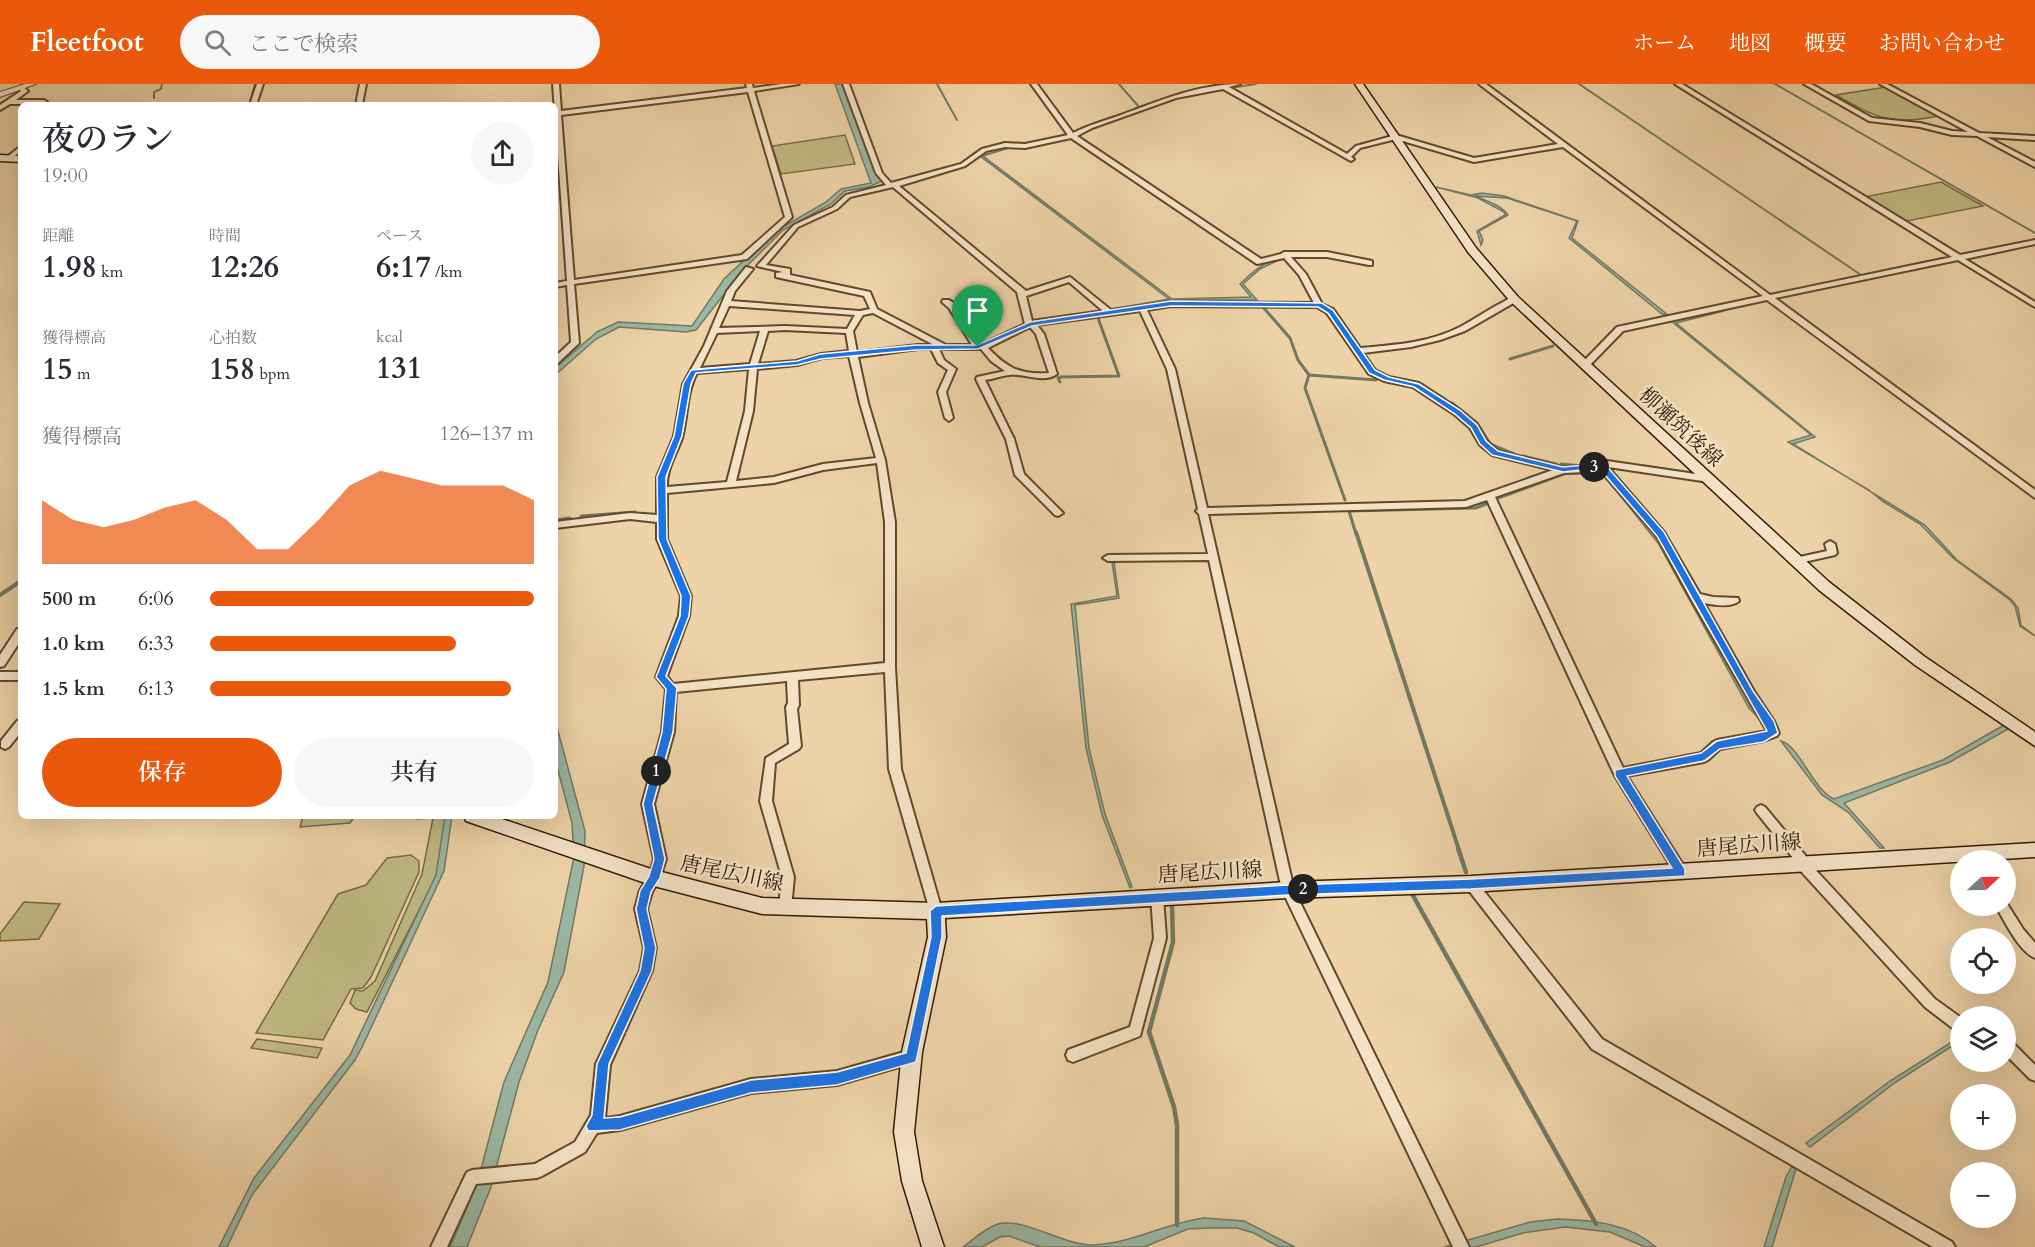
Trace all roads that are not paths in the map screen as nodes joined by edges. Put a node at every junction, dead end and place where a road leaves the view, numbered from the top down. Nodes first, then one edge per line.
1 (32, 84) edge
2 (260, 84) edge
3 (363, 84) edge
4 (556, 84) edge
5 (796, 84) edge
6 (846, 84) edge
7 (1034, 84) edge
8 (1237, 84) edge
9 (1359, 84) edge
10 (1482, 84) edge
11 (1678, 84) edge
12 (1807, 84) edge
13 (1882, 84) edge
14 (1221, 85) edge
15 (750, 87) edge
16 (22, 88) junction
17 (0, 95) edge
18 (9, 102) junction
19 (44, 102) dead end
20 (254, 102) edge
21 (360, 102) edge
22 (556, 102) edge
23 (0, 108) edge
24 (558, 114) edge
25 (1072, 135) junction
26 (1981, 136) junction
27 (1396, 137) junction
28 (558, 138) edge
29 (2035, 138) edge
30 (1563, 145) junction
31 (18, 150) edge
32 (5, 158) edge
33 (2035, 165) edge
34 (892, 185) junction
35 (2035, 242) edge
36 (1284, 254) junction
37 (1959, 258) junction
38 (720, 260) junction
39 (1369, 263) dead end
40 (749, 268) junction
41 (786, 276) junction
42 (570, 282) junction
43 (558, 284) edge
44 (1021, 292) junction
45 (1769, 297) junction
46 (1514, 299) junction
47 (946, 302) dead end
48 (726, 303) junction
49 (1319, 304) junction
50 (2035, 305) edge
51 (1142, 307) junction
52 (874, 310) junction
53 (860, 313) junction
54 (1110, 313) junction
55 (1030, 325) junction
56 (764, 330) junction
57 (715, 331) junction
58 (849, 331) junction
59 (934, 347) junction
60 (945, 347) junction
61 (981, 347) junction
62 (1357, 351) junction
63 (853, 354) junction
64 (558, 358) edge
65 (1586, 365) junction
66 (753, 368) junction
67 (694, 371) junction
68 (1011, 372) junction
69 (949, 418) dead end
70 (881, 460) junction
71 (1601, 465) junction
72 (1563, 470) junction
73 (1709, 479) junction
74 (731, 484) junction
75 (661, 491) junction
76 (2035, 495) edge
77 (1490, 497) junction
78 (1201, 512) junction
79 (1058, 513) dead end
80 (661, 519) junction
81 (558, 525) edge
82 (1830, 543) dead end
83 (1213, 557) junction
84 (1108, 558) dead end
85 (1795, 561) junction
86 (1695, 597) junction
87 (1734, 601) dead end
88 (18, 636) edge
89 (0, 663) edge
90 (890, 667) junction
91 (0, 676) edge
92 (18, 676) edge
93 (792, 676) junction
94 (672, 688) junction
95 (18, 728) edge
96 (2035, 740) edge
97 (5, 744) dead end
98 (1619, 773) junction
99 (1761, 810) dead end
100 (481, 819) edge
101 (2035, 850) edge
102 (2016, 852) edge
103 (1950, 858) edge
104 (1804, 864) junction
105 (1681, 872) junction
106 (654, 878) junction
107 (1471, 884) junction
108 (1288, 890) junction
109 (1157, 897) junction
110 (785, 908) junction
111 (936, 911) junction
112 (2008, 916) edge
113 (2035, 952) edge
114 (1950, 1018) edge
115 (1073, 1055) dead end
116 (2016, 1056) edge
117 (911, 1057) junction
118 (2035, 1074) edge
119 (592, 1126) junction
120 (1459, 1243) edge
121 (439, 1247) edge
122 (933, 1247) edge
123 (1947, 1247) edge

1 - 16 street
2 - 20 street
3 - 21 street
4 - 22 street
5 - 15 street
6 - 34 street
7 - 25 street
8 - 14 street
9 - 27 main road, 柳瀬筑後線
10 - 30 street
11 - 37 street
12 - 26 street
13 - 26 street
14 - 25 street
14 - 27 street
15 - 24 street
15 - 38 street
16 - 17 street
16 - 18 street
18 - 19 street
18 - 23 street
25 - 34 street
25 - 36 street
26 - 29 street
26 - 33 street
27 - 30 street
27 - 46 main road, 柳瀬筑後線
28 - 42 street
30 - 45 street
31 - 32 street
34 - 41 street
34 - 44 street
35 - 37 street
36 - 39 street
36 - 49 street
37 - 45 street
37 - 50 street
38 - 40 street
38 - 42 street
40 - 41 street
40 - 48 street
41 - 52 street
42 - 43 street
42 - 64 street
44 - 54 street
44 - 55 street
45 - 65 street
45 - 76 street
46 - 62 street
46 - 65 main road, 柳瀬筑後線
47 - 61 street
48 - 53 street
48 - 57 street
49 - 51 street
49 - 62 street
51 - 54 street
51 - 78 street
52 - 53 street
52 - 60 street
53 - 58 street
54 - 55 street
55 - 61 street
55 - 68 street
56 - 57 street
56 - 58 street
56 - 66 street
57 - 67 street
58 - 63 street
59 - 60 street
59 - 63 street
59 - 69 street
60 - 61 street
61 - 68 street
62 - 72 street
63 - 66 street
63 - 70 street
65 - 73 main road, 柳瀬筑後線
66 - 67 street
66 - 74 street
67 - 75 street
68 - 79 street
70 - 74 street
70 - 90 street
71 - 72 street
71 - 73 street
71 - 86 street
72 - 77 street
73 - 85 main road, 柳瀬筑後線
74 - 75 street
75 - 80 street
77 - 78 street
77 - 98 street
78 - 83 street
80 - 81 street
80 - 94 street
82 - 85 street
83 - 84 street
83 - 108 street
85 - 96 main road, 柳瀬筑後線
86 - 87 street
86 - 98 street
88 - 89 street
90 - 93 street
90 - 111 street
91 - 92 street
93 - 94 street
93 - 110 street
94 - 106 street
95 - 97 street
98 - 105 street
99 - 104 street
100 - 106 main road, 唐尾広川線
101 - 102 main road, 唐尾広川線
103 - 104 main road, 唐尾広川線
104 - 105 main road, 唐尾広川線
104 - 114 street
105 - 107 main road, 唐尾広川線
106 - 110 main road, 唐尾広川線
106 - 119 street
107 - 108 main road, 唐尾広川線
107 - 123 street
108 - 109 main road, 唐尾広川線
108 - 120 street
109 - 111 main road, 唐尾広川線
109 - 115 street
110 - 111 main road, 唐尾広川線
111 - 117 main road
112 - 113 street
116 - 118 street
117 - 119 street
117 - 122 main road
119 - 121 street

